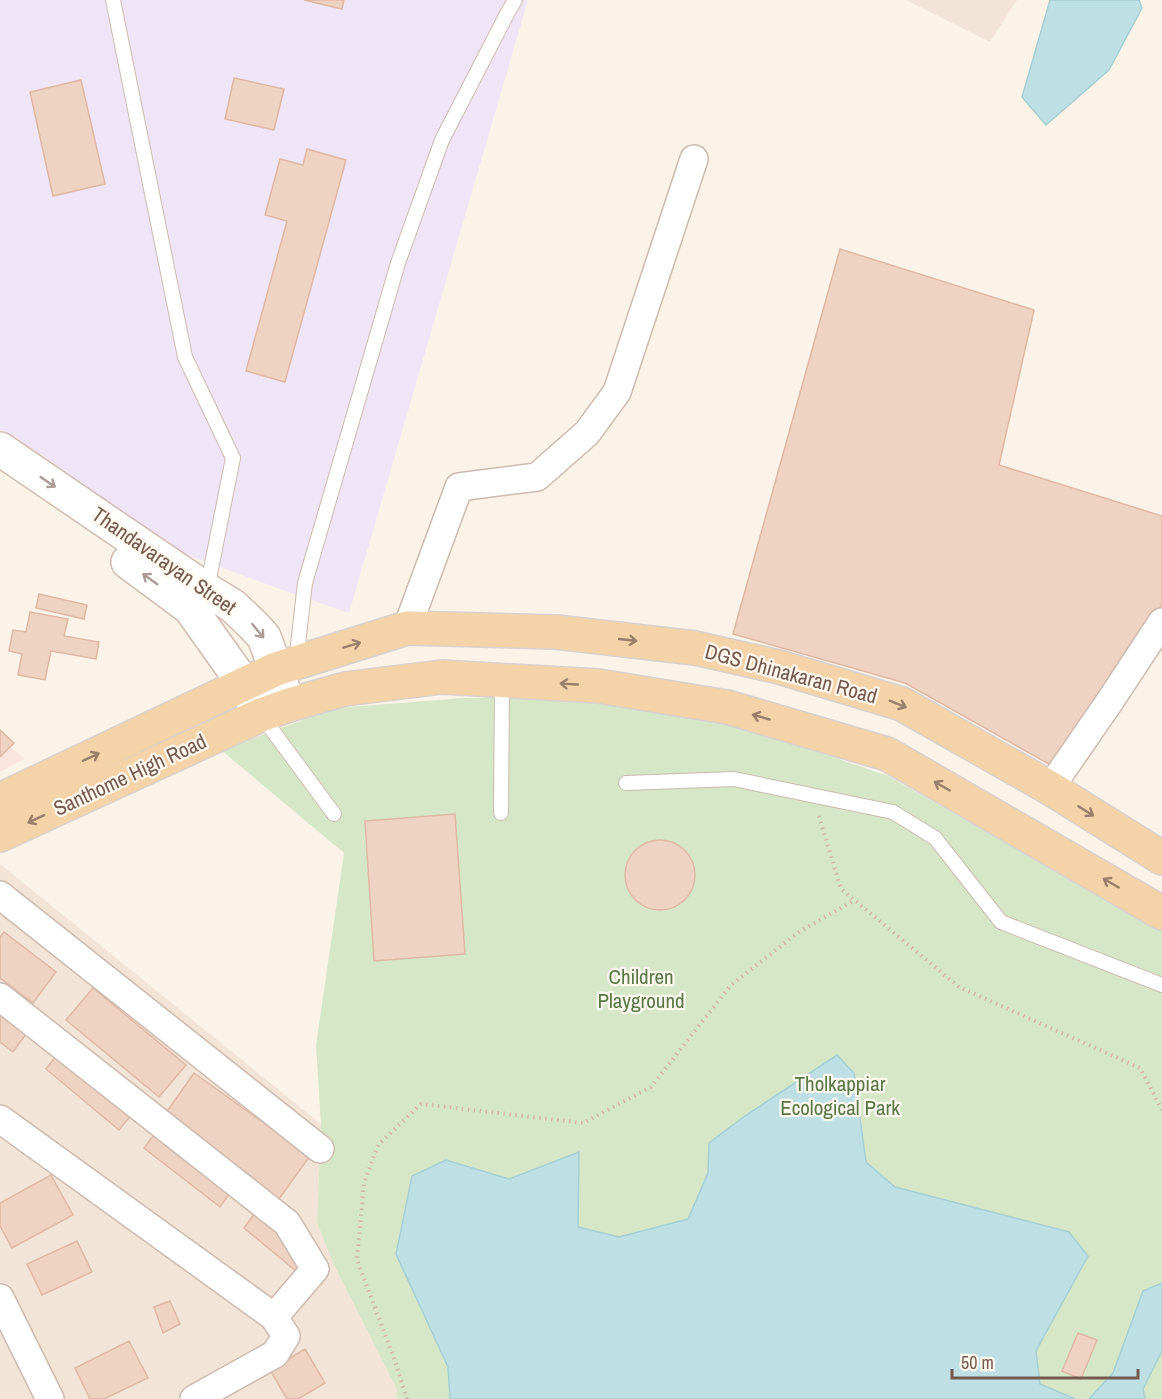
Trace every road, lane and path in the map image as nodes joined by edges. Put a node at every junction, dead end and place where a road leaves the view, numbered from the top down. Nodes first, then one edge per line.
1 (113, 0) edge
2 (515, 0) edge
3 (694, 159) dead end
4 (0, 449) edge
5 (0, 475) edge
6 (198, 599) junction
7 (1162, 622) edge
8 (407, 628) junction
9 (286, 665) junction
10 (502, 681) junction
11 (244, 684) junction
12 (275, 710) junction
13 (626, 783) dead end
14 (1050, 788) junction
15 (813, 795) junction
16 (0, 800) edge
17 (501, 813) dead end
18 (334, 814) dead end
19 (0, 836) edge
20 (1162, 858) edge
21 (0, 895) edge
22 (855, 900) junction
23 (1162, 913) edge
24 (1162, 985) edge
25 (0, 997) edge
26 (1162, 1110) edge
27 (0, 1119) edge
28 (320, 1149) dead end
29 (0, 1299) edge
30 (274, 1317) junction
31 (50, 1399) edge
32 (194, 1399) edge
33 (407, 1399) edge

1 - 6 lane
2 - 9 lane
3 - 8 street
4 -> 6 street, Thandavarayan Street
6 -> 5 street, Thandavarayan Street
6 -> 9 street, Thandavarayan Street
6 - 11 street, Thandavarayan Street
7 - 14 street
9 -> 8 main road, DGS Dhinakaran Road
8 -> 14 main road, DGS Dhinakaran Road
9 - 11 main road, DGS Dhinakaran Road
9 - 12 street, Thandavarayan Street
10 - 12 main road
10 - 17 lane
23 -> 10 main road
11 - 12 street, Thandavarayan Street
16 -> 11 main road, Santhome High Road
12 - 18 lane
12 -> 19 main road, Santhome High Road
13 - 15 lane
14 -> 20 main road, DGS Dhinakaran Road
15 - 22 path
15 - 24 lane
21 - 28 street
22 - 26 path
22 - 33 path
25 - 30 street
27 - 30 street
29 - 31 street
30 - 32 street

